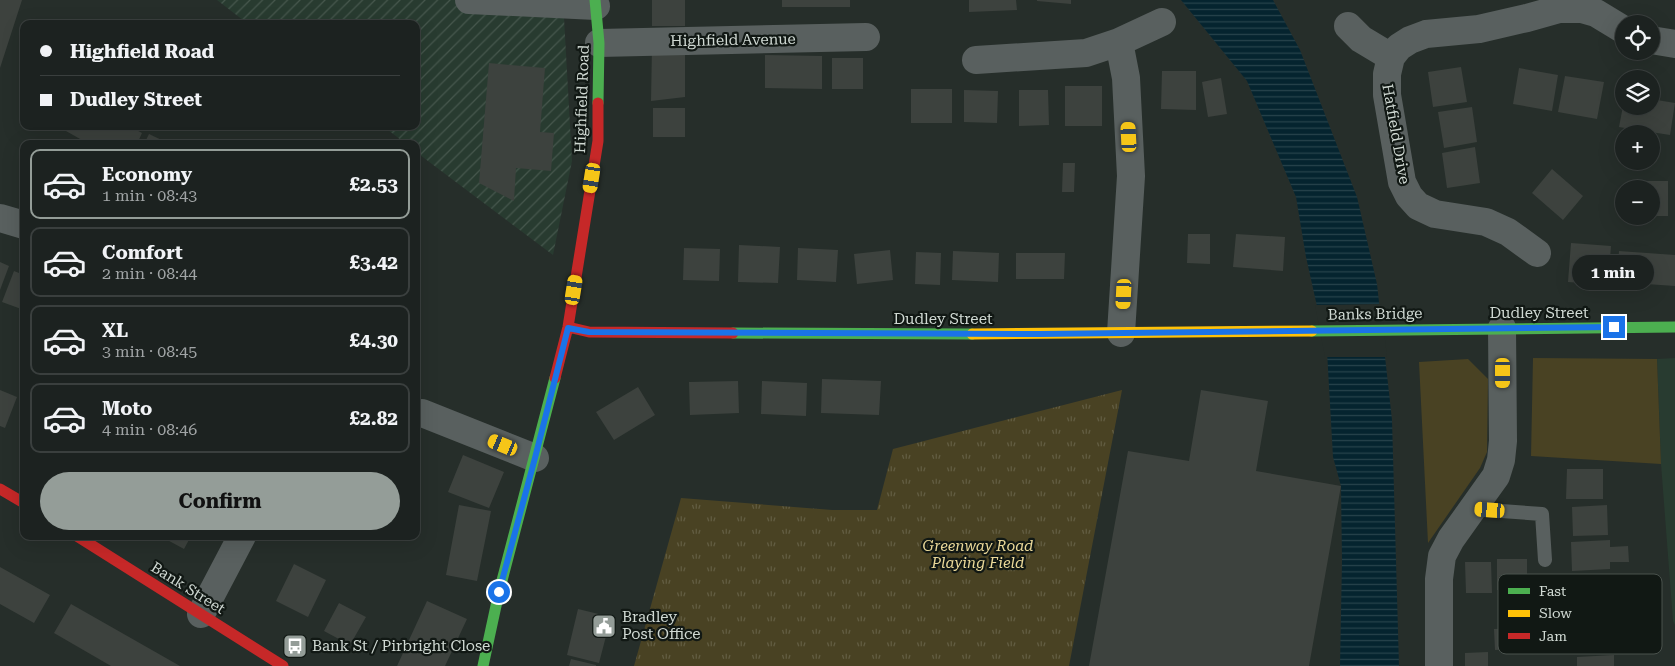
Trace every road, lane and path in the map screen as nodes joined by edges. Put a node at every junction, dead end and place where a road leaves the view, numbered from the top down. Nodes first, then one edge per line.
1 (469, 0) edge
2 (596, 3) edge
3 (1162, 22) dead end
4 (1615, 24) edge
5 (1348, 26) dead end
6 (866, 37) dead end
7 (599, 42) junction
8 (1119, 42) junction
9 (1660, 42) edge
10 (1675, 44) edge
11 (1391, 57) junction
12 (976, 60) dead end
13 (0, 218) edge
14 (20, 224) edge
15 (1537, 253) dead end
16 (1675, 327) edge
17 (568, 328) junction
18 (1433, 328) joint
19 (1502, 328) junction
20 (1318, 330) joint
21 (1121, 333) junction
22 (422, 413) dead end
23 (535, 458) junction
24 (0, 489) edge
25 (20, 501) edge
26 (1473, 509) junction
27 (83, 540) edge
28 (240, 540) edge
29 (1545, 560) dead end
30 (201, 614) junction
31 (283, 666) edge
32 (483, 666) edge
33 (1439, 666) edge

1 - 2 street
2 - 7 street, Highfield Road
3 - 8 street
4 - 11 street
5 - 11 street
6 - 7 street, Highfield Avenue
7 - 17 street, Highfield Road
8 - 12 street
8 - 21 street
9 - 10 street
11 - 15 street, Hatfield Drive
13 - 14 street
16 - 19 street, Dudley Street
17 - 21 street, Dudley Street
17 - 23 street, Highfield Road
18 - 19 street, Dudley Street
18 - 20 street, Banks Bridge
19 - 26 street
20 - 21 street, Dudley Street
22 - 23 street
23 - 32 street, Highfield Road
24 - 25 street
26 - 29 lane
26 - 33 street
27 - 30 street, Bank Street
28 - 30 street
30 - 31 street, Bank Street

